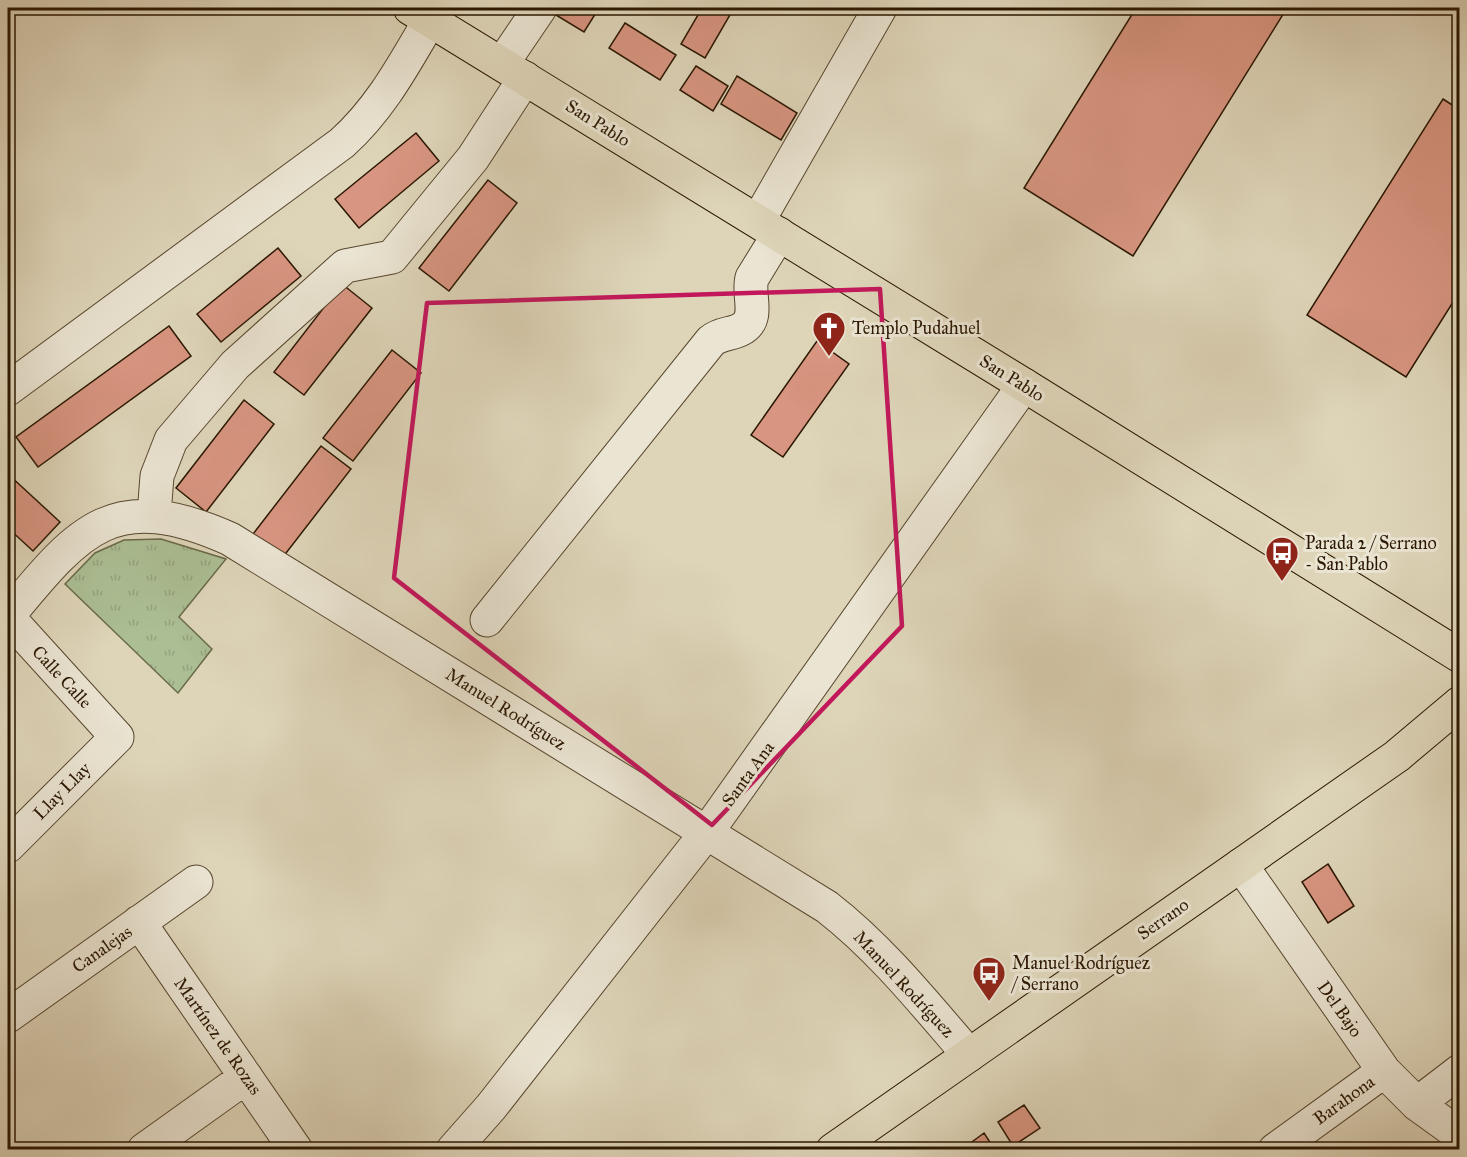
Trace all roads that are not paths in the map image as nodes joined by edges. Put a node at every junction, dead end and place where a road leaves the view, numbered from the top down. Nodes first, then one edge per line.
1 (540, 8) edge
2 (880, 8) edge
3 (420, 14) edge
4 (513, 71) junction
5 (768, 227) junction
6 (1024, 385) junction
7 (8, 389) edge
8 (154, 515) junction
9 (8, 617) edge
10 (487, 620) dead end
11 (1460, 656) edge
12 (1460, 703) edge
13 (117, 737) joint
14 (706, 832) junction
15 (8, 846) edge
16 (1241, 865) junction
17 (196, 882) dead end
18 (139, 922) junction
19 (8, 1016) edge
20 (969, 1055) junction
21 (1384, 1071) junction
22 (1460, 1071) edge
23 (246, 1077) junction
24 (1416, 1104) junction
25 (1460, 1135) edge
26 (144, 1149) edge
27 (296, 1149) edge
28 (453, 1149) edge
29 (832, 1149) edge
30 (1275, 1149) edge

1 - 4 street
2 - 5 street
3 - 4 main road, San Pablo
3 - 7 street
4 - 5 main road, San Pablo
4 - 8 street
5 - 6 main road, San Pablo
5 - 10 street
6 - 11 main road, San Pablo
6 - 14 street, Santa Ana
8 - 9 street, Manuel Rodríguez
8 - 14 street, Manuel Rodríguez
9 - 13 street, Calle Calle
12 - 16 main road, Serrano
13 - 15 street, Llay Llay
14 - 20 street, Manuel Rodríguez
14 - 28 street, Santa Ana
16 - 20 main road, Serrano
16 - 21 street, Del Bajo
17 - 18 street, Canalejas
18 - 19 street, Canalejas
18 - 23 street, Martínez de Rozas
20 - 29 main road, Serrano
21 - 24 street, Del Bajo
21 - 30 street, Barahona
22 - 24 street
23 - 26 street
23 - 27 street, Martínez de Rozas
24 - 25 street, Del Bajo

